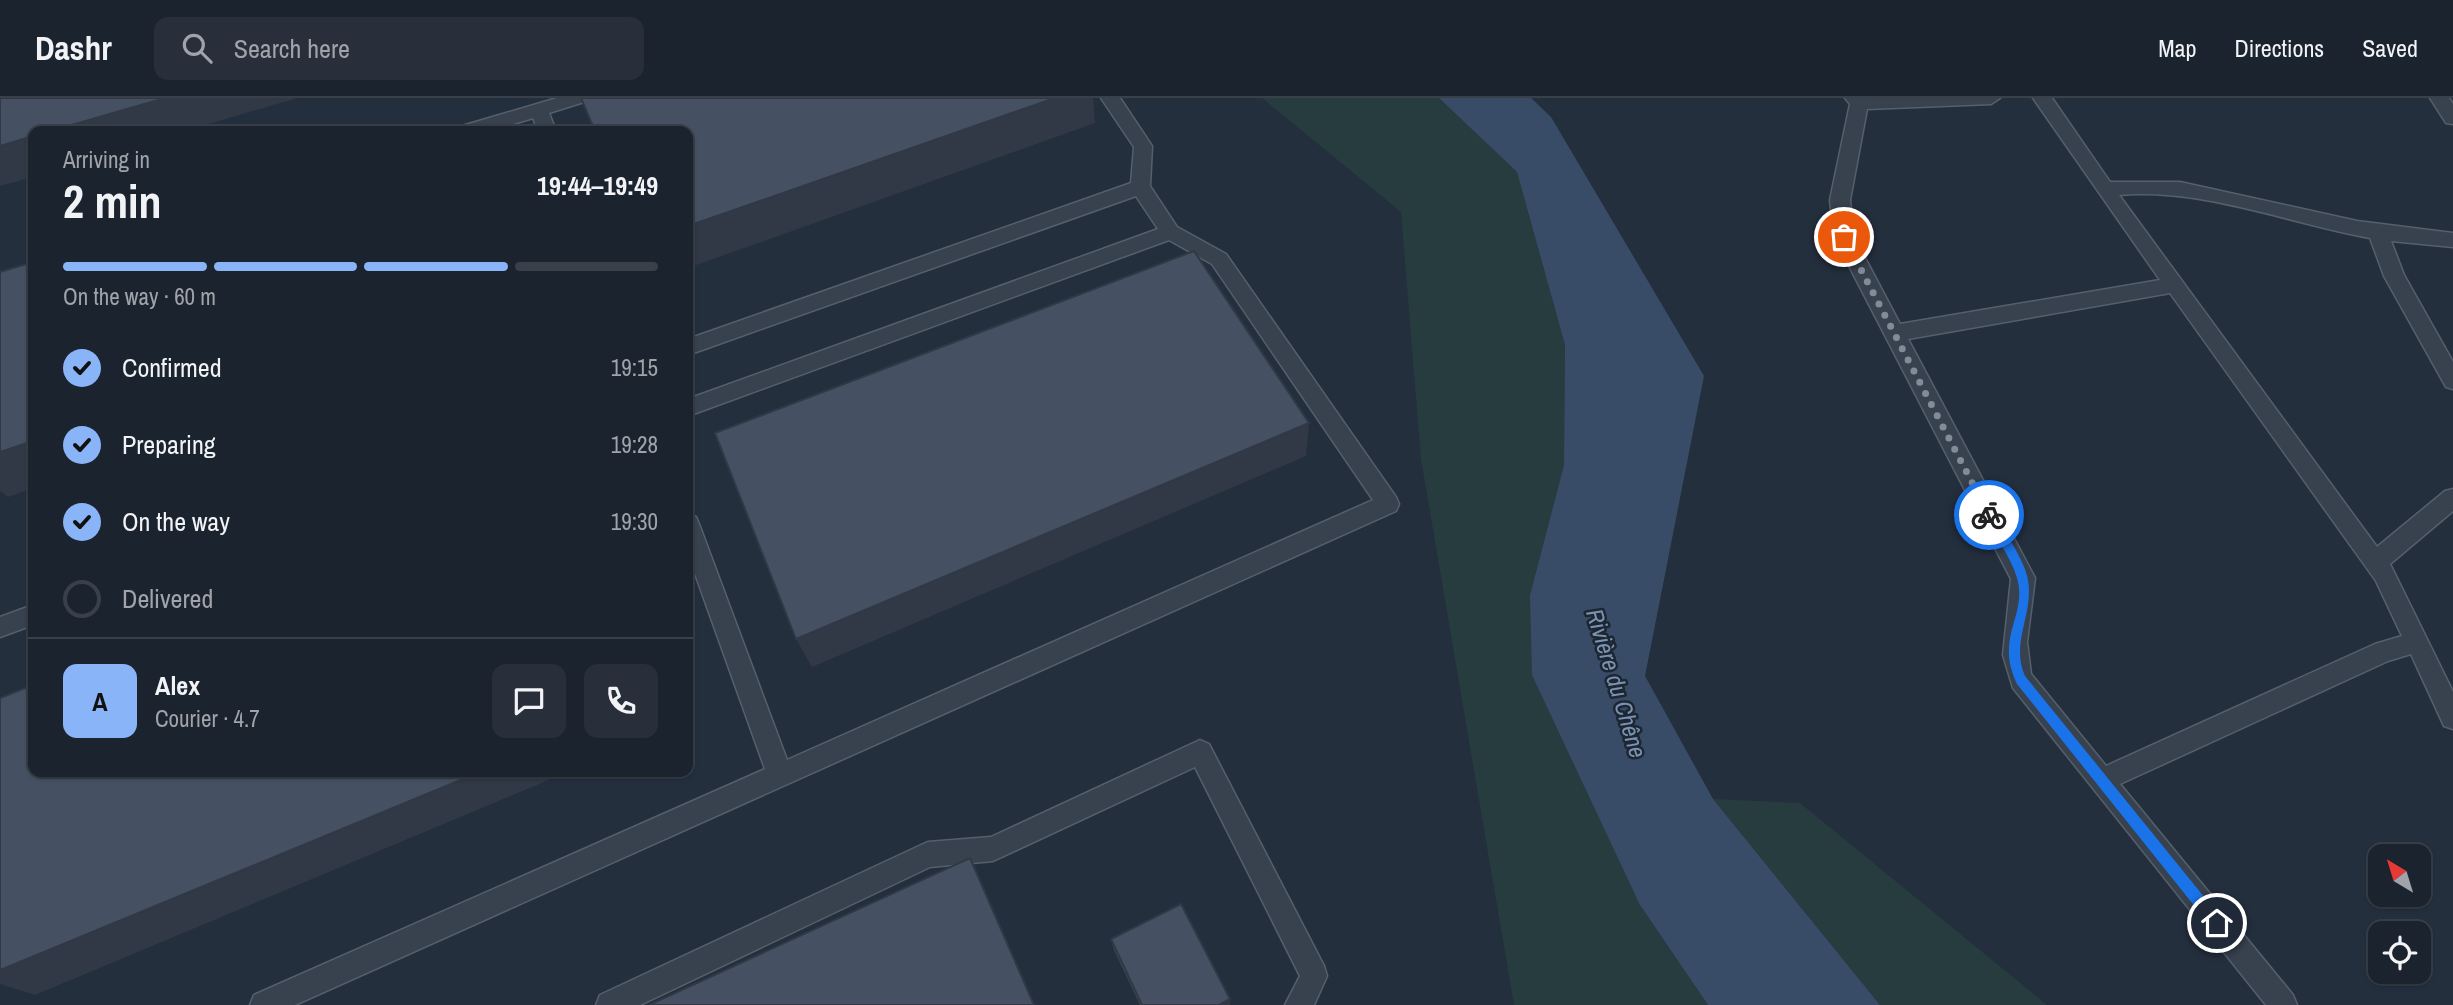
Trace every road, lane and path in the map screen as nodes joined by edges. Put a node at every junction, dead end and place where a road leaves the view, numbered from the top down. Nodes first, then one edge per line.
1 (578, 98) edge
2 (1110, 98) edge
3 (1968, 98) edge
4 (1991, 98) edge
5 (2042, 98) edge
6 (2439, 98) edge
7 (1857, 100) edge
8 (540, 110) junction
9 (2453, 118) edge
10 (486, 126) edge
11 (545, 126) edge
12 (1140, 187) junction
13 (2105, 188) junction
14 (1170, 232) junction
15 (2378, 232) junction
16 (2453, 240) edge
17 (2174, 285) junction
18 (1894, 333) junction
19 (693, 345) edge
20 (2453, 381) edge
21 (693, 406) edge
22 (2453, 498) edge
23 (693, 538) edge
24 (2375, 562) junction
25 (28, 617) edge
26 (0, 627) edge
27 (2417, 642) junction
28 (2453, 718) edge
29 (780, 775) junction
30 (2102, 780) junction
31 (264, 1005) edge
32 (610, 1005) edge
33 (1298, 1005) edge
34 (2283, 1005) edge

1 - 8 lane
2 - 12 lane
3 - 4 lane
3 - 7 lane
5 - 13 lane
6 - 9 lane
7 - 18 lane
8 - 10 lane
8 - 11 lane
12 - 14 lane
12 - 19 lane
13 - 15 lane
13 - 17 lane
14 - 21 lane
14 - 29 lane
15 - 16 lane
15 - 20 lane
17 - 18 lane
17 - 24 lane
18 - 30 lane
22 - 24 lane
23 - 29 lane
24 - 27 lane
25 - 26 lane
27 - 28 lane
27 - 30 lane
29 - 31 lane
30 - 34 lane
32 - 33 lane

